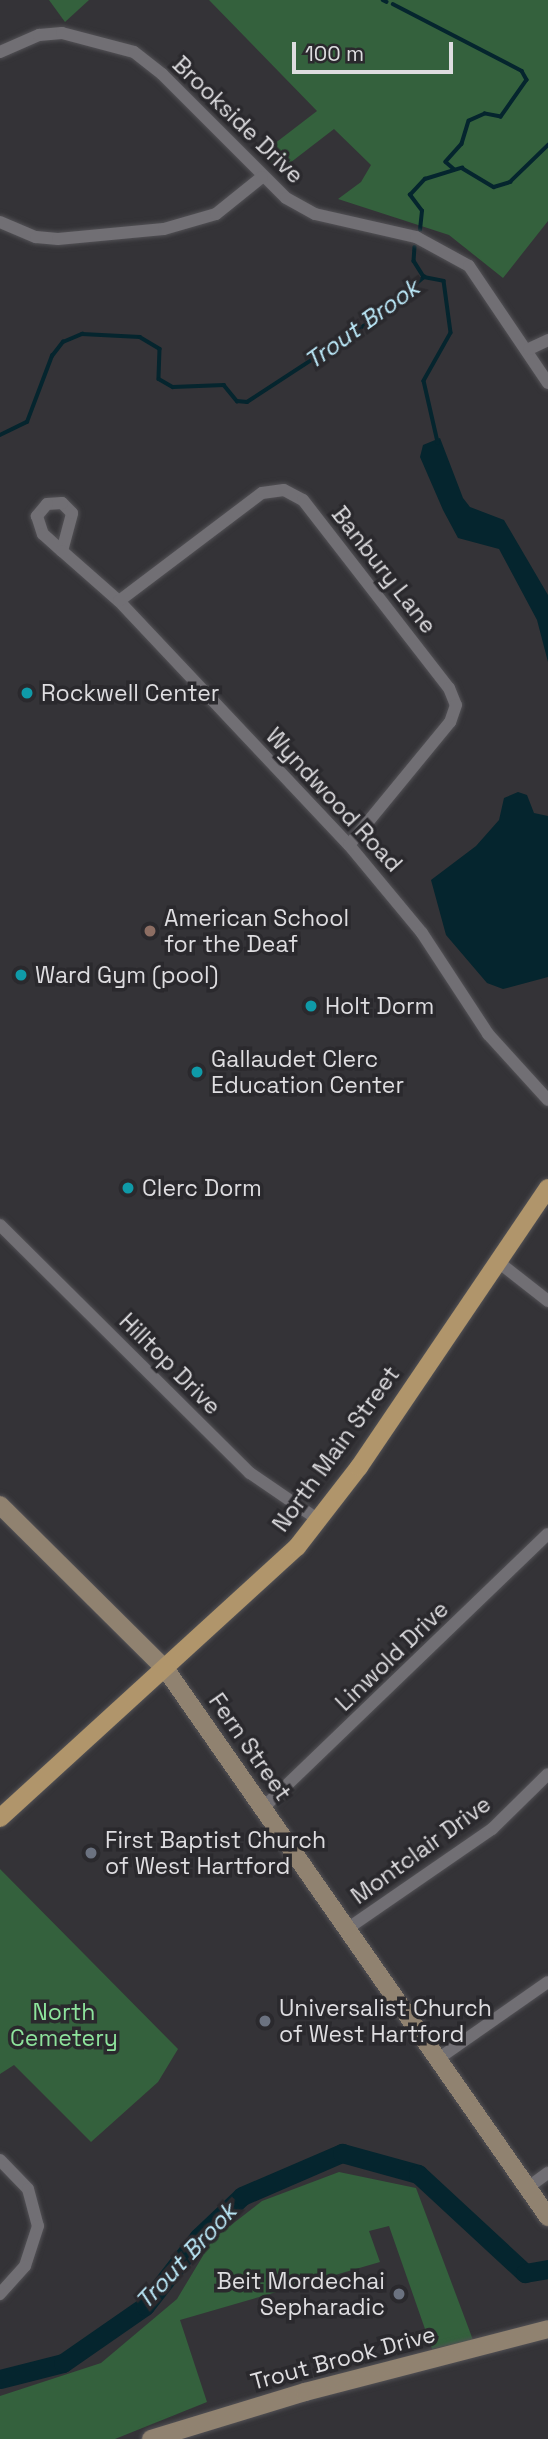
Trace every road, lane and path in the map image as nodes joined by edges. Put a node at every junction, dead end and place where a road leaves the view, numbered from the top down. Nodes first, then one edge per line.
1 (0, 52) edge
2 (262, 177) junction
3 (0, 222) edge
4 (548, 340) edge
5 (529, 349) junction
6 (548, 383) edge
7 (62, 551) dead end
8 (119, 601) junction
9 (349, 845) junction
10 (548, 1100) edge
11 (548, 1188) edge
12 (0, 1226) edge
13 (496, 1261) junction
14 (548, 1301) edge
15 (0, 1506) edge
16 (320, 1521) junction
17 (548, 1534) edge
18 (166, 1671) junction
19 (548, 1774) edge
20 (263, 1808) junction
21 (0, 1818) edge
22 (347, 1929) junction
23 (548, 1982) edge
24 (438, 2059) junction
25 (0, 2160) edge
26 (548, 2174) edge
27 (527, 2188) junction
28 (548, 2217) edge
29 (0, 2294) edge
30 (548, 2329) edge
31 (151, 2439) edge

1 - 2 street, Brookside Drive
2 - 3 street
2 - 5 street, Brookside Drive
4 - 5 street
5 - 6 street, Brookside Drive
7 - 8 street, Wyndwood Road
8 - 9 street, Wyndwood Road
8 - 9 street, Banbury Lane
9 - 10 street, Wyndwood Road
11 - 13 main road, North Main Street
12 - 16 street, Hilltop Drive
13 - 14 street
13 - 16 main road, North Main Street
15 - 18 street, Fern Street
16 - 18 main road, North Main Street
17 - 20 street, Linwold Drive
18 - 20 street, Fern Street
18 - 21 main road, North Main Street
19 - 22 street, Montclair Drive
20 - 22 street, Fern Street
22 - 24 street, Fern Street
23 - 24 street
24 - 27 street, Fern Street
25 - 29 street
26 - 27 street
27 - 28 street, Fern Street
30 - 31 street, Trout Brook Drive

